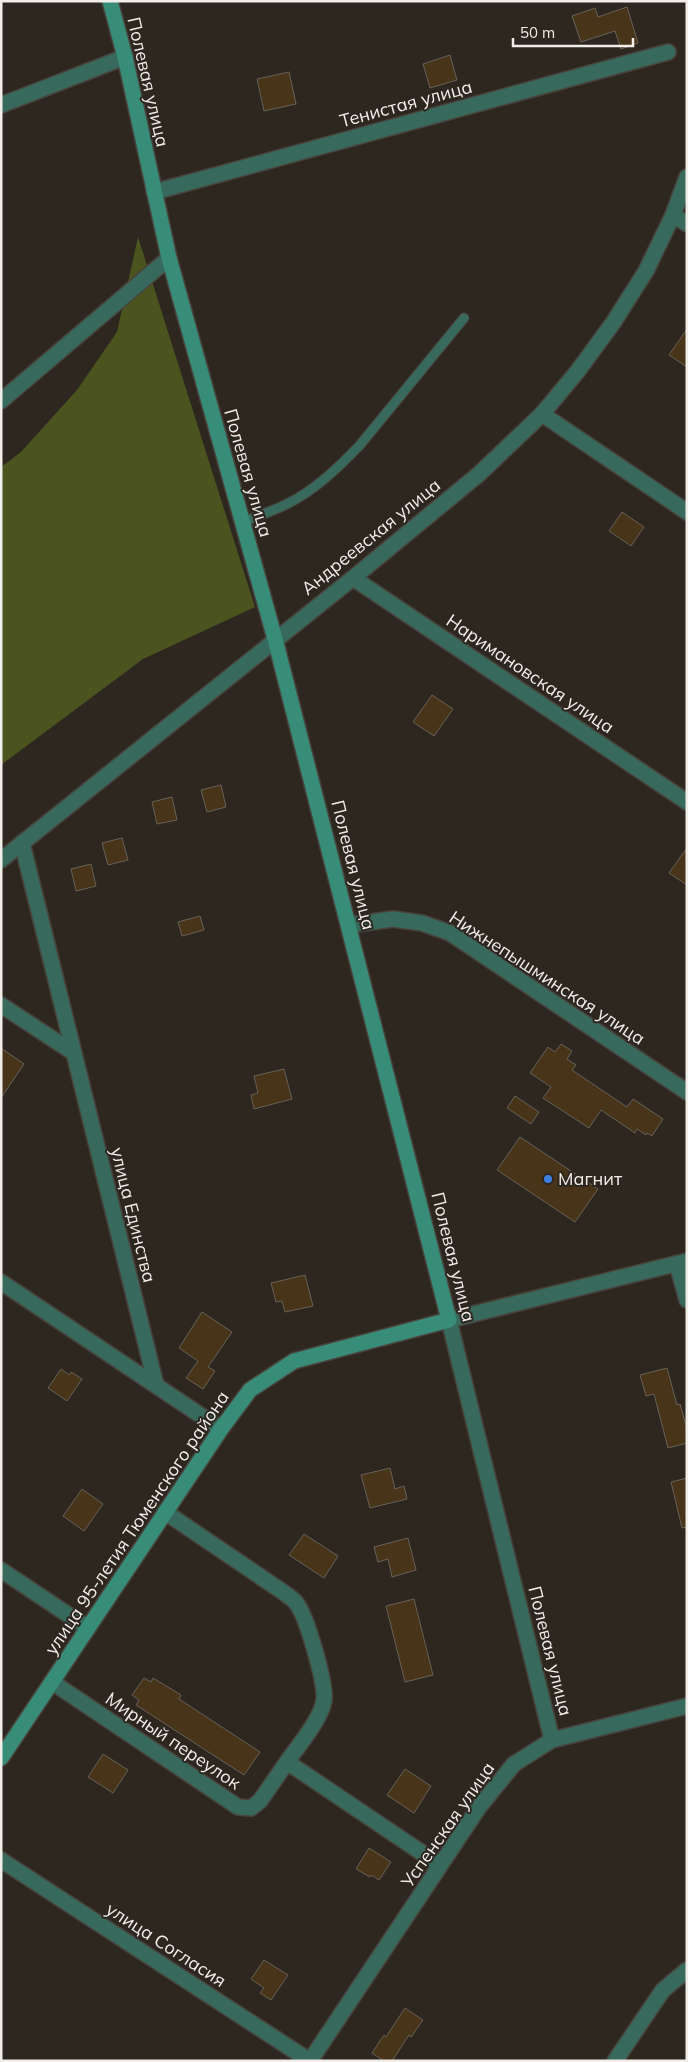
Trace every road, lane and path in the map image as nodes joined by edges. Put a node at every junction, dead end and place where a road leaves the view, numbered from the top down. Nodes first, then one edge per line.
1 (110, 1) edge
2 (668, 52) dead end
3 (125, 57) junction
4 (1, 105) edge
5 (687, 177) edge
6 (154, 192) junction
7 (673, 214) junction
8 (687, 224) edge
9 (169, 258) junction
10 (464, 318) dead end
11 (1, 401) edge
12 (542, 414) junction
13 (687, 512) edge
14 (242, 522) junction
15 (353, 578) junction
16 (275, 639) junction
17 (687, 802) edge
18 (22, 843) junction
19 (1, 860) edge
20 (350, 925) junction
21 (1, 1005) edge
22 (74, 1053) junction
23 (687, 1092) edge
24 (682, 1262) edge
25 (1, 1282) edge
26 (687, 1300) edge
27 (449, 1320) junction
28 (156, 1385) junction
29 (221, 1429) junction
30 (165, 1512) junction
31 (1, 1570) edge
32 (88, 1628) junction
33 (52, 1682) junction
34 (687, 1706) edge
35 (552, 1740) junction
36 (1, 1758) edge
37 (287, 1762) junction
38 (1, 1860) edge
39 (440, 1865) junction
40 (687, 1970) edge
41 (310, 2061) edge
42 (615, 2061) edge

1 - 3 street, Полевая улица
2 - 6 street, Тенистая улица
3 - 4 street
3 - 6 street, Полевая улица
5 - 7 street, Андреевская улица
6 - 9 street, Полевая улица
7 - 8 street
7 - 12 street, Андреевская улица
9 - 11 street
9 - 14 street, Полевая улица
10 - 14 lane
12 - 13 street
12 - 15 street, Андреевская улица
14 - 16 street, Полевая улица
15 - 16 street, Андреевская улица
15 - 17 street, Наримановская улица
16 - 18 street, Андреевская улица
16 - 20 street, Полевая улица
18 - 19 street, Андреевская улица
18 - 22 street, улица Единства
20 - 23 street, Нижнепышминская улица
20 - 27 street, Полевая улица
21 - 22 street
22 - 28 street, улица Единства
24 - 26 street
24 - 27 street, улица 95-летия Тюменского района
25 - 28 street
27 - 29 street, улица 95-летия Тюменского района
27 - 35 street, Полевая улица
28 - 29 street
29 - 30 street, улица 95-летия Тюменского района
30 - 32 street, улица 95-летия Тюменского района
30 - 37 street, Мирный переулок
31 - 32 street
32 - 33 street, улица 95-летия Тюменского района
33 - 36 street, улица 95-летия Тюменского района
33 - 37 street, Мирный переулок
34 - 35 street, Успенская улица
35 - 39 street, Успенская улица
37 - 39 street
38 - 41 street, улица Согласия
39 - 41 street, Успенская улица
40 - 42 street

